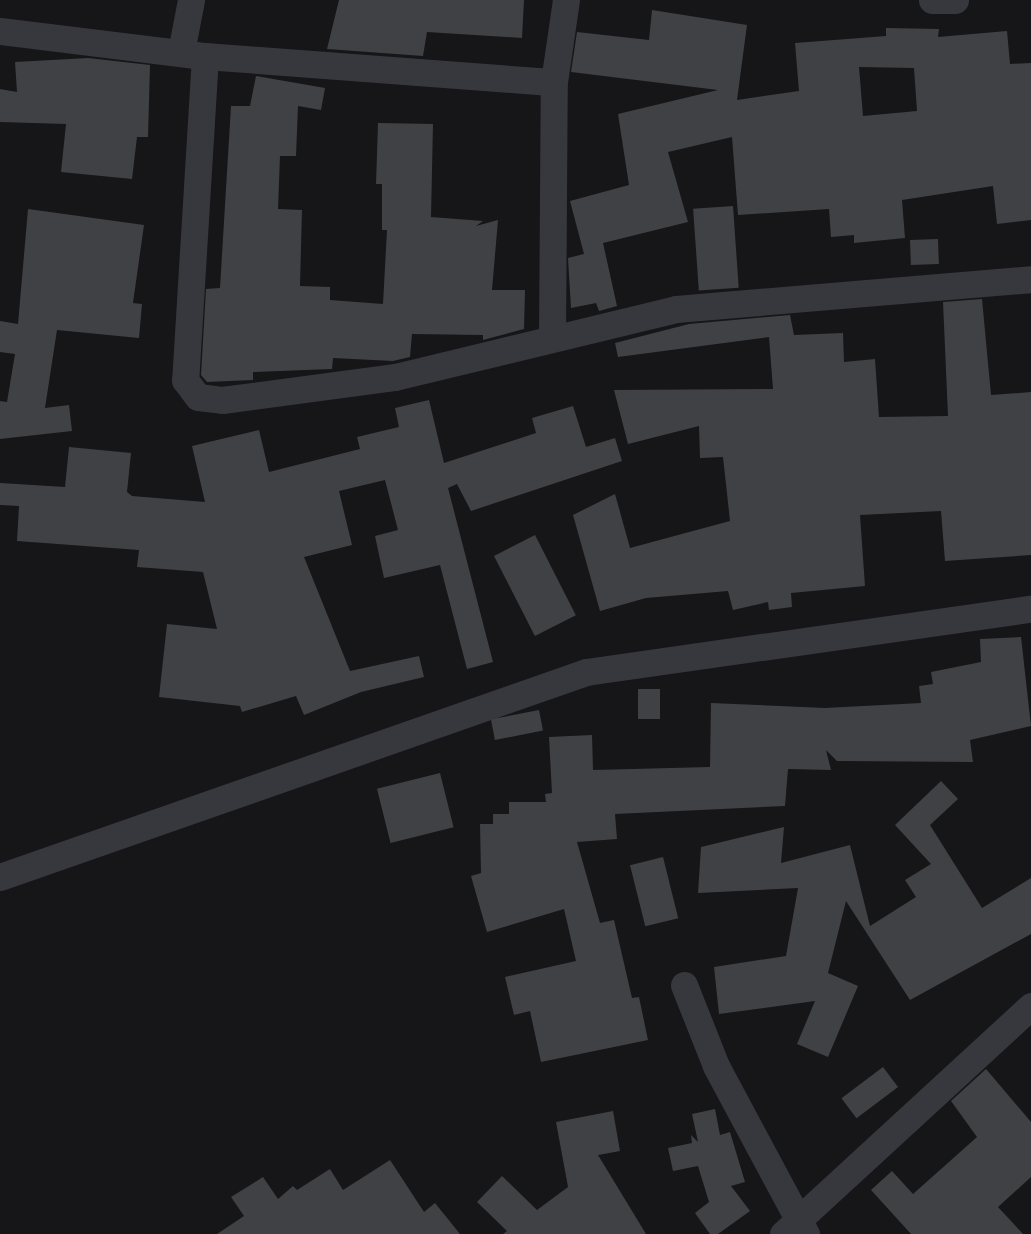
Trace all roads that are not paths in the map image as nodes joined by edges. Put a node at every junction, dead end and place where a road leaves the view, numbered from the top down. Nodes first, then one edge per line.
1 (191, 0) edge
2 (566, 0) edge
3 (932, 0) edge
4 (956, 0) edge
5 (0, 31) edge
6 (193, 54) junction
7 (554, 82) junction
8 (1031, 279) edge
9 (552, 338) junction
10 (1031, 609) edge
11 (0, 877) edge
12 (684, 985) dead end
13 (1031, 1006) edge
14 (795, 1230) edge

1 - 6 street
2 - 7 street
3 - 4 street
5 - 6 street
6 - 7 street
6 - 9 street
7 - 9 street
8 - 9 street
10 - 11 street
12 - 14 street
13 - 14 street

